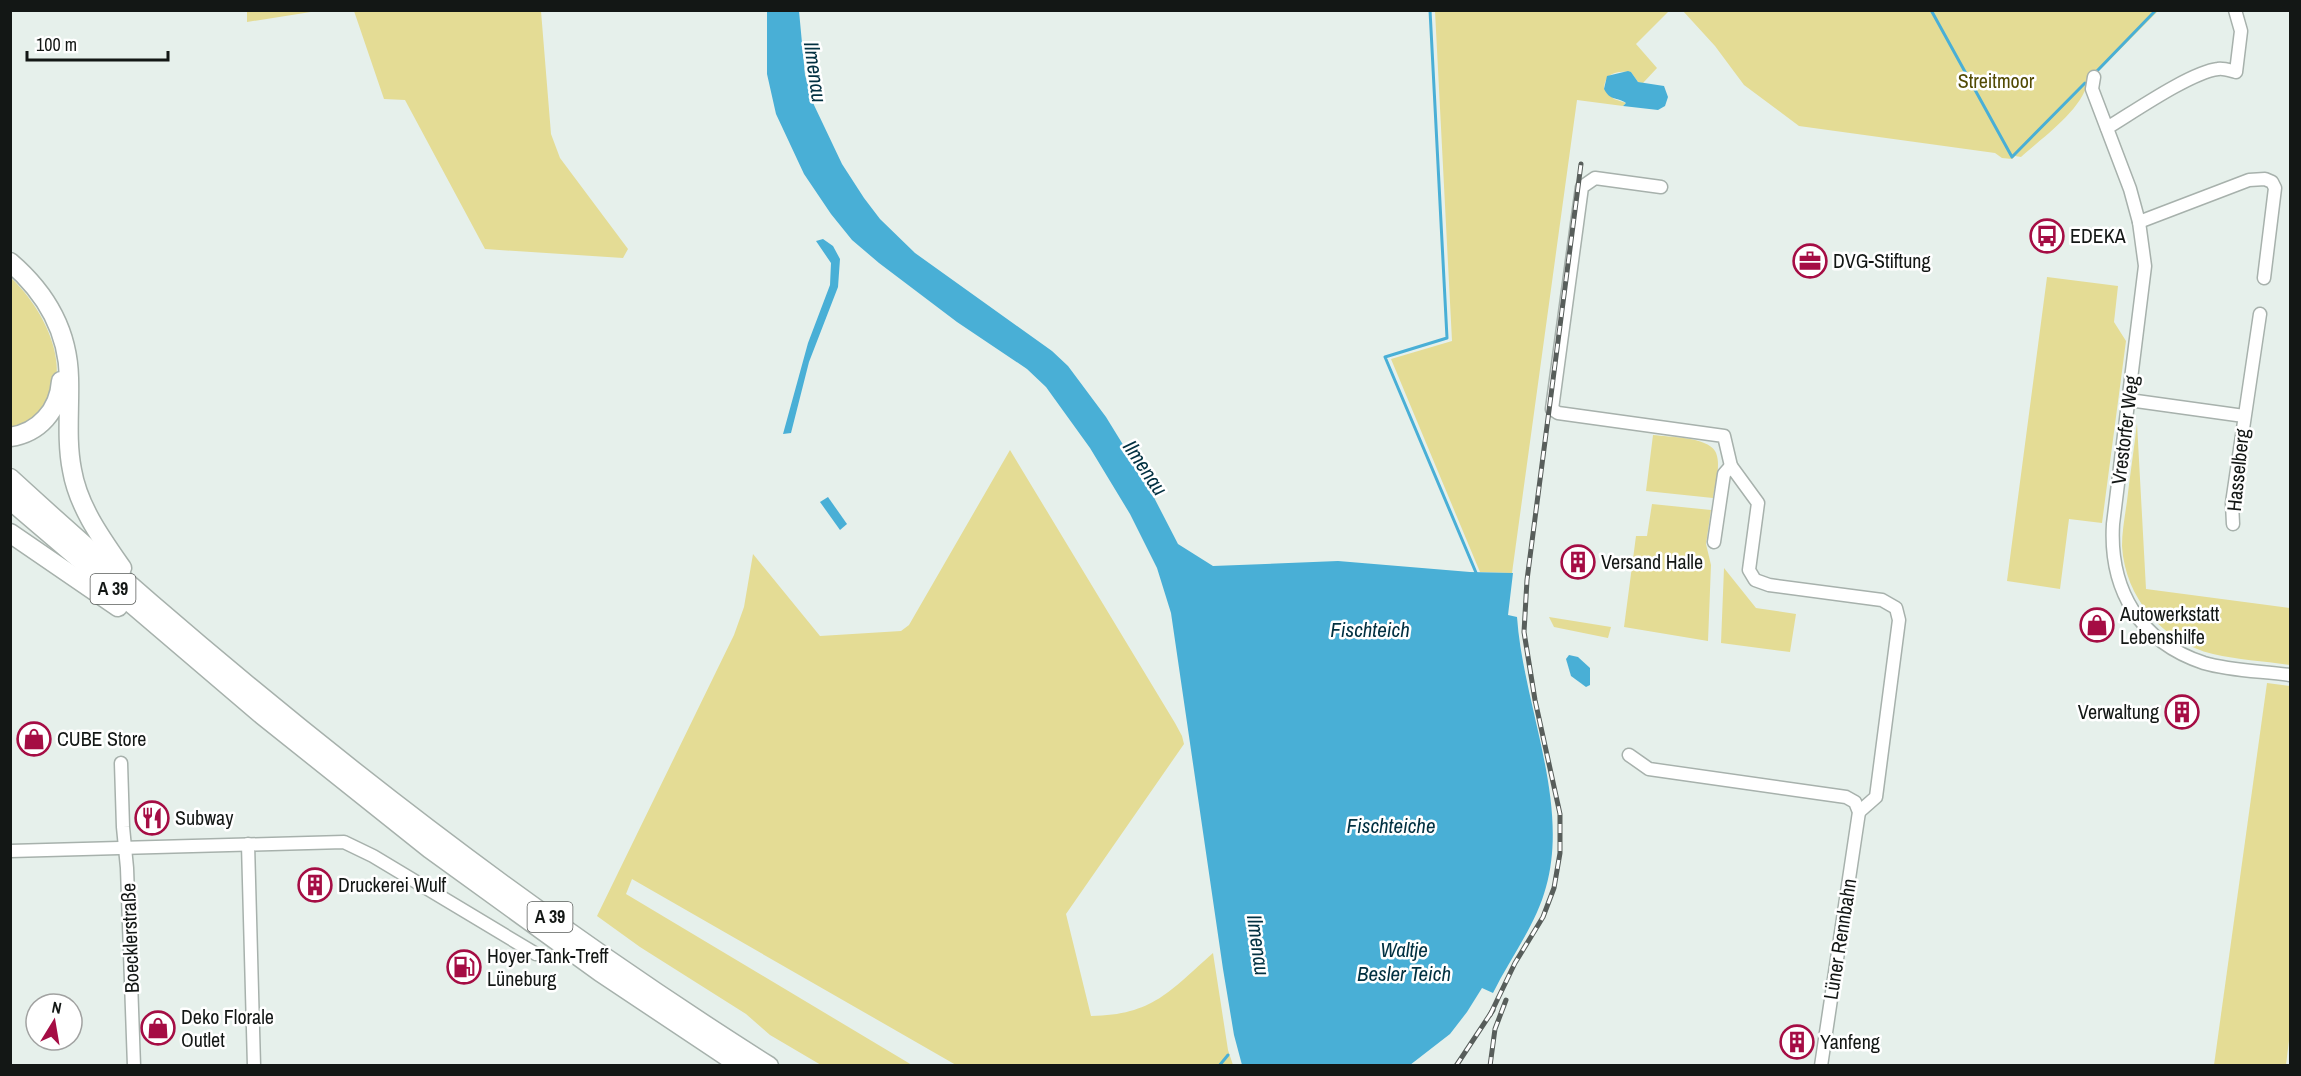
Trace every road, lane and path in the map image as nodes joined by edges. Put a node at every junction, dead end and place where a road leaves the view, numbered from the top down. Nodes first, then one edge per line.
1 (2235, 10) edge
2 (2094, 77) dead end
3 (2107, 128) junction
4 (1660, 187) dead end
5 (2139, 222) junction
6 (10, 262) edge
7 (10, 272) edge
8 (2264, 278) dead end
9 (2260, 314) dead end
10 (2129, 400) junction
11 (2244, 416) junction
12 (10, 437) edge
13 (1731, 466) junction
14 (10, 478) edge
15 (10, 500) edge
16 (2233, 524) dead end
17 (10, 533) edge
18 (1714, 542) dead end
19 (138, 591) junction
20 (195, 660) junction
21 (2290, 675) edge
22 (1629, 755) dead end
23 (121, 763) dead end
24 (1859, 812) junction
25 (248, 844) junction
26 (124, 847) junction
27 (10, 851) edge
28 (536, 954) dead end
29 (134, 1065) edge
30 (254, 1065) edge
31 (741, 1065) edge
32 (769, 1065) edge
33 (1821, 1065) edge

1 - 3 street
2 - 3 street, Vrestorfer Weg
3 - 5 street, Vrestorfer Weg
4 - 13 street
5 - 8 street
5 - 10 street, Vrestorfer Weg
6 - 19 highway
7 - 12 highway
9 - 11 street, Hasselberg
10 - 11 street, Hasselberg
10 - 21 street, Vrestorfer Weg
11 - 16 street, Hasselberg
13 - 18 street
13 - 24 street
14 - 19 highway, A 39
15 - 20 highway, A 39
17 - 20 highway
19 - 32 highway, A 39
20 - 31 highway, A 39
22 - 24 street
23 - 26 street, Boecklerstraße
24 - 33 street, Lüner Rennbahn
25 - 26 street
25 - 28 street
25 - 30 street
26 - 27 street
26 - 29 street, Boecklerstraße

